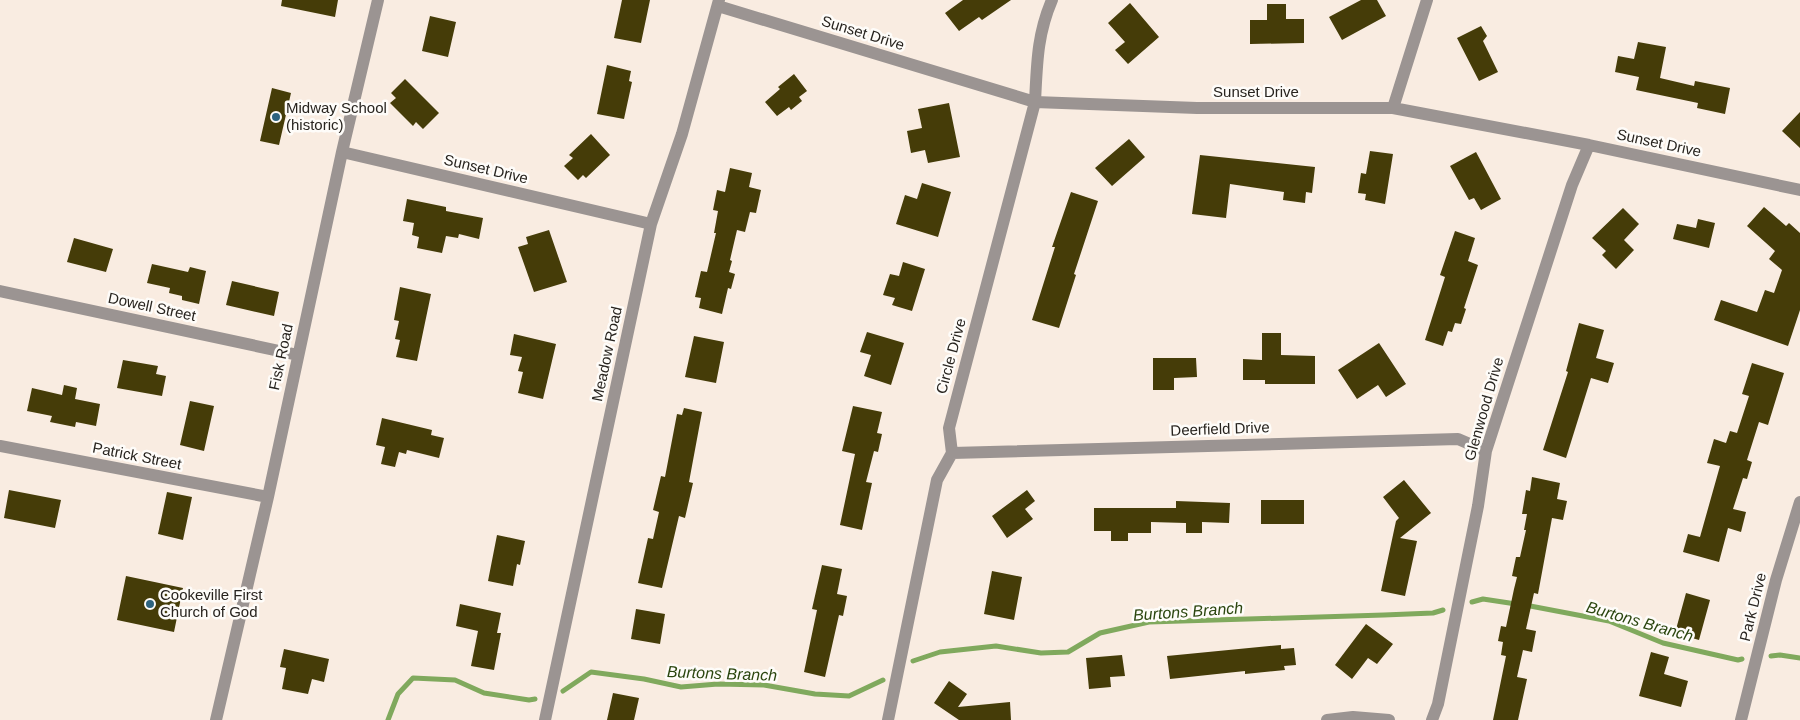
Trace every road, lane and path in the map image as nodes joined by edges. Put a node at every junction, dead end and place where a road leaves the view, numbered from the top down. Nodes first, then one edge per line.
1 (378, 0) edge
2 (1052, 0) edge
3 (1427, 0) edge
4 (718, 3) edge
5 (1036, 102) junction
6 (1393, 108) junction
7 (1589, 145) junction
8 (342, 152) junction
9 (1800, 190) edge
10 (651, 224) junction
11 (0, 291) edge
12 (298, 355) junction
13 (0, 446) edge
14 (1486, 451) junction
15 (952, 452) junction
16 (268, 497) junction
17 (1800, 502) edge
18 (216, 720) edge
19 (545, 720) edge
20 (888, 720) edge
21 (1328, 720) edge
22 (1389, 720) edge
23 (1432, 720) edge
24 (1741, 720) edge

1 - 8 street, Fisk Road
2 - 5 street, Circle Drive
3 - 6 street
4 - 5 street, Sunset Drive
4 - 10 street, Meadow Road
5 - 6 street, Sunset Drive
5 - 15 street, Circle Drive
6 - 7 street, Sunset Drive
7 - 9 street, Sunset Drive
7 - 14 street, Glenwood Drive
8 - 10 street, Sunset Drive
8 - 12 street, Fisk Road
10 - 19 street, Meadow Road
11 - 12 street, Dowell Street
12 - 16 street, Fisk Road
13 - 16 street, Patrick Street
14 - 15 street, Deerfield Drive
14 - 23 street, Glenwood Drive
15 - 20 street
16 - 18 street, Fisk Road
17 - 24 street, Park Drive
21 - 22 street

